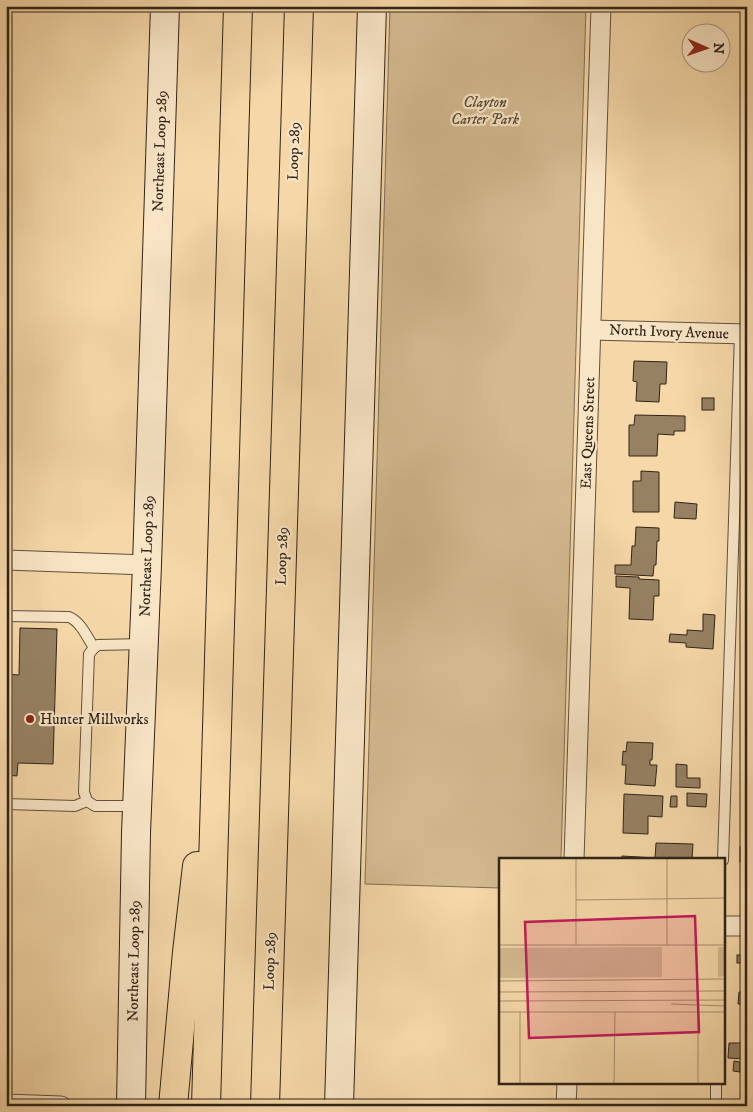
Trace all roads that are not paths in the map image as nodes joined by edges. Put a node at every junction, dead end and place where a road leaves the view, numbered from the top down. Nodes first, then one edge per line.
1 (165, 6) edge
2 (238, 6) edge
3 (299, 6) edge
4 (372, 6) edge
5 (601, 6) edge
6 (591, 330) junction
7 (744, 334) edge
8 (6, 560) edge
9 (147, 565) junction
10 (6, 616) edge
11 (144, 644) junction
12 (94, 648) junction
13 (279, 672) junction
14 (217, 694) junction
15 (87, 801) junction
16 (6, 804) edge
17 (137, 806) junction
18 (574, 858) edge
19 (723, 858) edge
20 (726, 926) edge
21 (747, 926) edge
22 (567, 1084) edge
23 (716, 1084) edge
24 (6, 1104) edge
25 (61, 1106) edge
26 (131, 1106) edge
27 (173, 1106) edge
28 (206, 1106) edge
29 (265, 1106) edge
30 (284, 1106) edge
31 (339, 1106) edge
32 (566, 1106) edge
33 (716, 1106) edge

1 - 9 main road, Northeast Loop 289
2 - 14 highway
3 - 13 highway, Loop 289
4 - 31 main road
5 - 6 street, East Queens Street
6 - 7 street, North Ivory Avenue
6 - 18 street, East Queens Street
7 - 19 lane
8 - 9 street
9 - 11 main road, Northeast Loop 289
10 - 12 lane
11 - 12 lane
11 - 17 main road, Northeast Loop 289
12 - 15 lane
13 - 29 highway, Loop 289
13 - 30 highway
14 - 27 highway
14 - 28 highway
15 - 16 lane
15 - 17 lane
17 - 26 main road, Northeast Loop 289
20 - 21 street
22 - 32 street
23 - 33 lane
24 - 25 street

